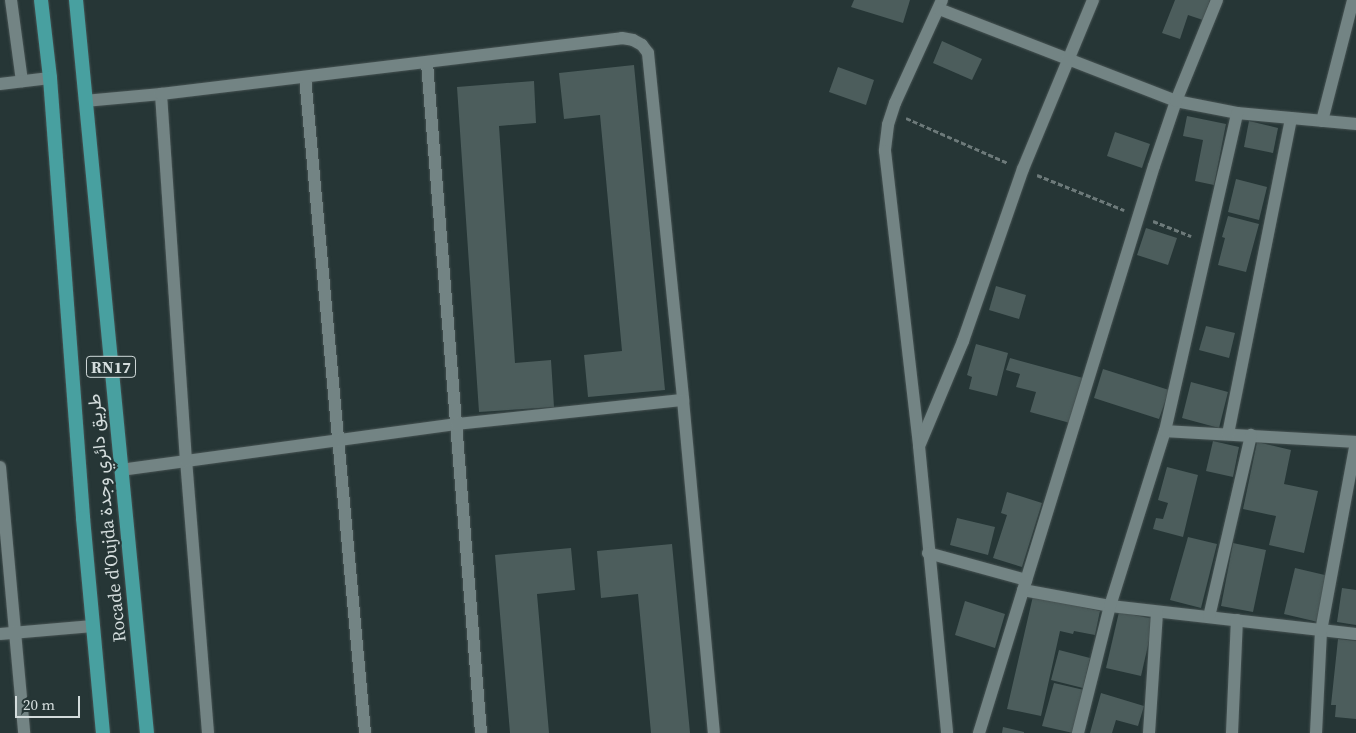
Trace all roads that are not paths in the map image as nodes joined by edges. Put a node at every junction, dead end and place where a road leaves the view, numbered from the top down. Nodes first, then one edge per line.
1 (11, 0) edge
2 (41, 0) edge
3 (76, 0) edge
4 (1093, 0) edge
5 (1217, 0) edge
6 (1353, 0) edge
7 (940, 5) edge
8 (1067, 60) junction
9 (427, 63) junction
10 (305, 77) junction
11 (50, 78) junction
12 (22, 81) junction
13 (0, 84) edge
14 (161, 94) junction
15 (86, 101) junction
16 (1176, 102) junction
17 (1236, 113) junction
18 (1291, 118) junction
19 (1322, 121) junction
20 (1356, 124) edge
21 (683, 400) junction
22 (457, 424) junction
23 (1164, 431) junction
24 (1228, 434) junction
25 (1251, 435) junction
26 (339, 442) junction
27 (1356, 442) edge
28 (919, 446) junction
29 (186, 461) junction
30 (0, 467) edge
31 (121, 470) junction
32 (928, 553) junction
33 (1024, 585) junction
34 (1110, 606) junction
35 (1157, 612) junction
36 (1209, 617) junction
37 (1237, 620) junction
38 (93, 626) junction
39 (1322, 631) junction
40 (15, 632) junction
41 (0, 634) edge
42 (1356, 634) edge
43 (24, 733) edge
44 (104, 733) edge
45 (146, 733) edge
46 (208, 733) edge
47 (365, 733) edge
48 (482, 733) edge
49 (714, 733) edge
50 (946, 733) edge
51 (979, 733) edge
52 (1078, 733) edge
53 (1149, 733) edge
54 (1232, 733) edge
55 (1316, 733) edge

1 - 12 street
2 - 11 highway, Rocade d'Oujda طريق دائري وجدة / RN17
3 - 15 highway, Rocade d'Oujda طريق دائري وجدة / RN17
4 - 8 street
5 - 16 street
6 - 19 street
7 - 8 street
7 - 28 street
8 - 16 street
8 - 28 street
9 - 10 street
9 - 21 street
9 - 22 street
10 - 14 street
10 - 26 street
11 - 12 street
11 - 38 highway, Rocade d'Oujda طريق دائري وجدة / RN17
12 - 13 street
14 - 15 street
14 - 29 street
15 - 31 highway, Rocade d'Oujda طريق دائري وجدة / RN17
16 - 17 street
16 - 33 street
17 - 18 street
17 - 23 street
18 - 19 street
18 - 24 street
19 - 20 street
21 - 22 street
21 - 49 street
22 - 26 street
22 - 48 street
23 - 24 street
23 - 34 street
24 - 25 street
25 - 27 street
25 - 36 street
26 - 29 street
26 - 47 street
27 - 39 street
28 - 32 street
29 - 31 street
29 - 46 street
30 - 40 street
31 - 45 highway, Rocade d'Oujda طريق دائري وجدة / RN17
32 - 33 street
32 - 50 street
33 - 34 street
33 - 51 street
34 - 35 street
34 - 52 street
35 - 36 street
35 - 53 street
36 - 37 street
37 - 39 street
37 - 54 street
38 - 40 street
38 - 44 highway, Rocade d'Oujda طريق دائري وجدة / RN17
39 - 42 street
39 - 55 street
40 - 41 street
40 - 43 street

